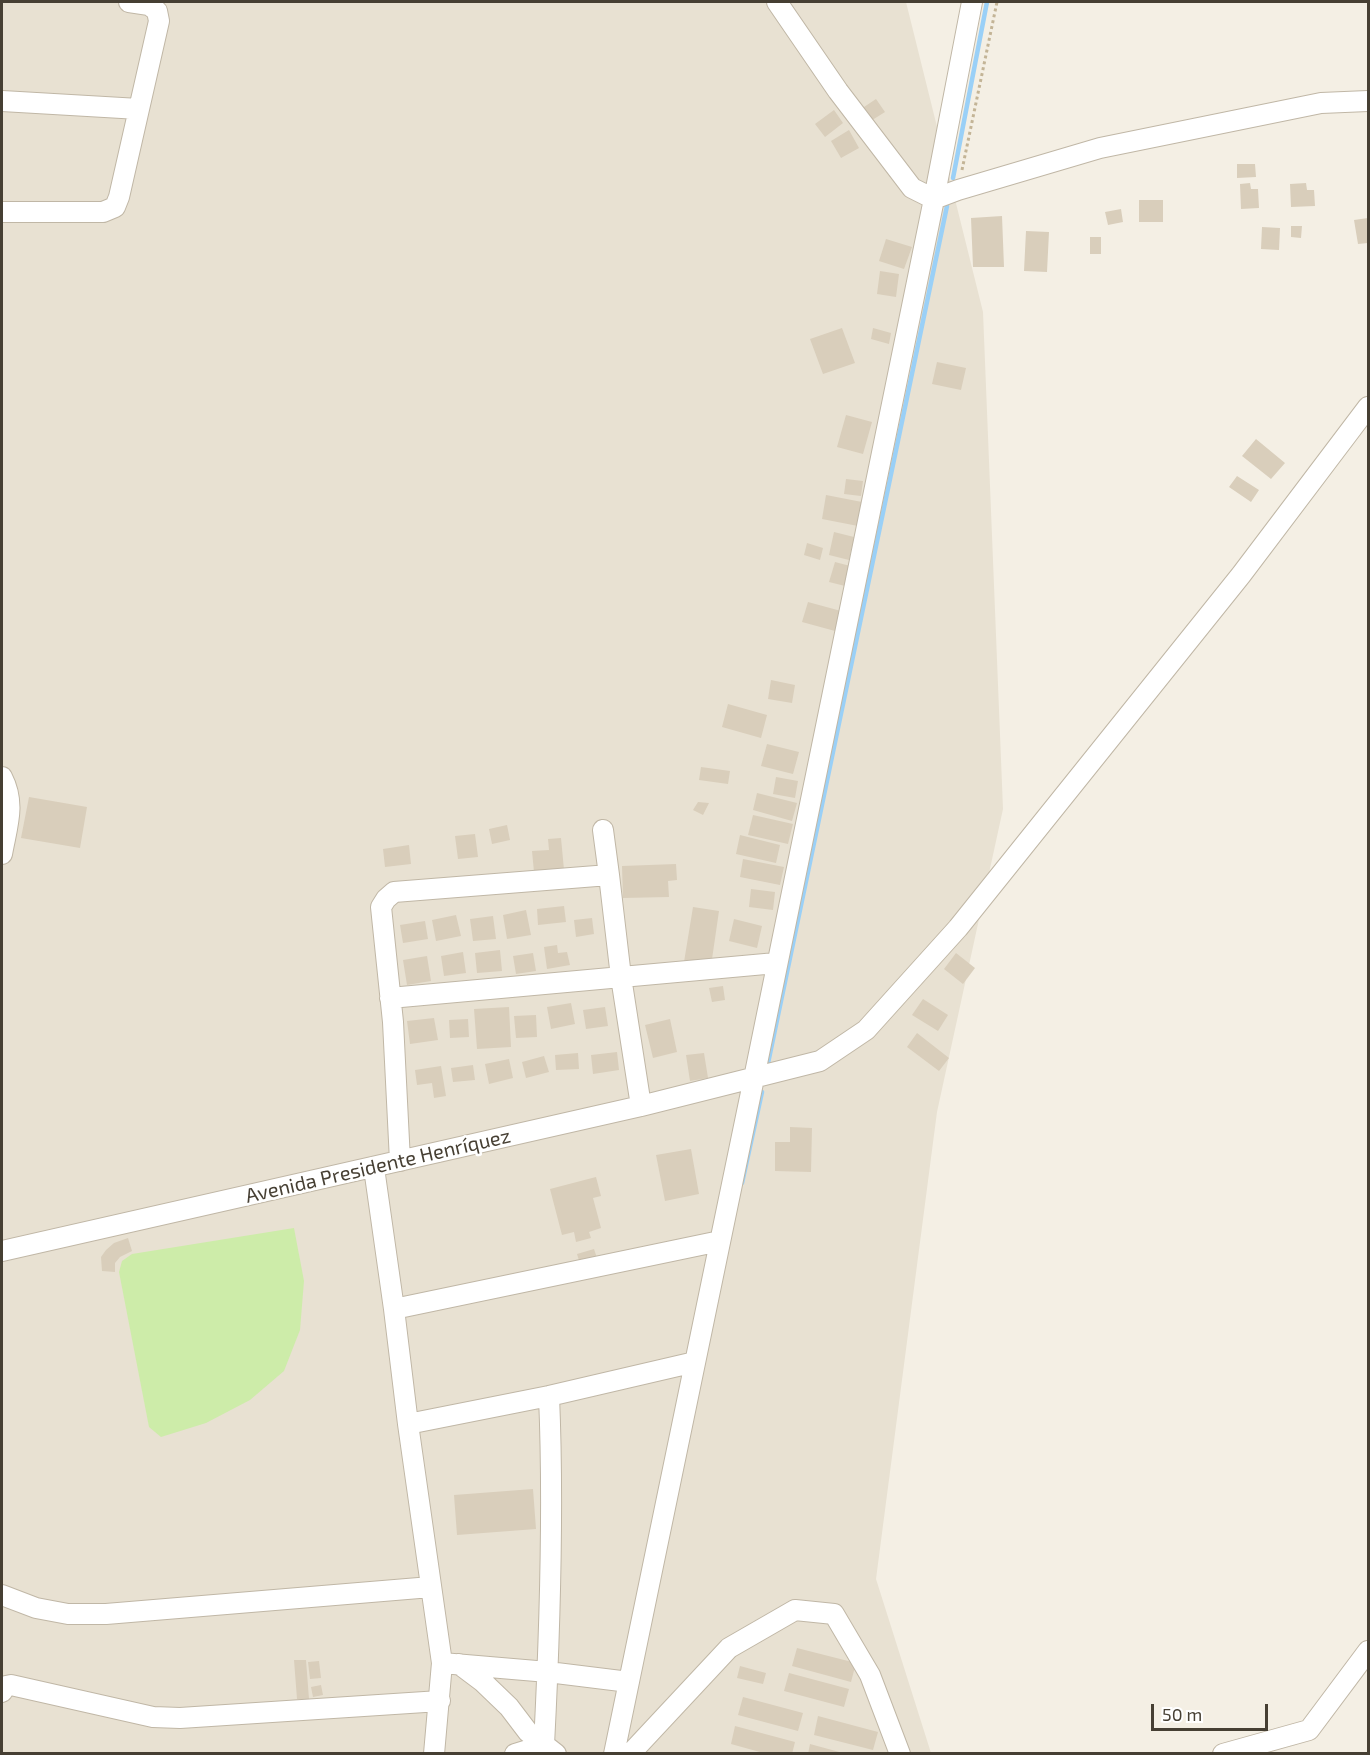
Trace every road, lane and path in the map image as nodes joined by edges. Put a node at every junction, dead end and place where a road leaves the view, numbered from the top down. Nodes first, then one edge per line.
1 (129, 2) edge
2 (777, 2) edge
3 (972, 2) edge
4 (997, 2) edge
5 (2, 101) edge
6 (1368, 101) edge
7 (139, 109) junction
8 (958, 190) junction
9 (933, 199) junction
10 (2, 212) edge
11 (1368, 407) edge
12 (2, 777) edge
13 (603, 830) dead end
14 (2, 854) edge
15 (609, 875) junction
16 (776, 963) junction
17 (621, 977) junction
18 (390, 998) junction
19 (754, 1078) junction
20 (640, 1106) junction
21 (400, 1161) junction
22 (374, 1168) junction
23 (720, 1241) junction
24 (2, 1251) edge
25 (394, 1309) junction
26 (695, 1362) junction
27 (549, 1396) junction
28 (408, 1424) junction
29 (431, 1587) junction
30 (2, 1595) edge
31 (1368, 1651) edge
32 (450, 1663) junction
33 (548, 1672) junction
34 (629, 1682) junction
35 (2, 1692) edge
36 (440, 1701) junction
37 (550, 1749) edge
38 (434, 1754) edge
39 (515, 1754) edge
40 (614, 1754) edge
41 (630, 1754) edge
42 (900, 1754) edge
43 (1223, 1754) edge

1 - 7 street
2 - 9 street
3 - 9 street
4 - 8 path
5 - 7 street
6 - 8 street
7 - 10 street
8 - 9 street
9 - 16 street
11 - 19 street, Avenida Presidente Henríquez
12 - 14 street
13 - 15 street
15 - 17 street
15 - 18 street
16 - 17 street
16 - 19 street
17 - 18 street
17 - 20 street
18 - 21 street
19 - 20 street, Avenida Presidente Henríquez
19 - 23 street
20 - 21 street, Avenida Presidente Henríquez
21 - 22 street, Avenida Presidente Henríquez
22 - 24 street, Avenida Presidente Henríquez
22 - 25 street
23 - 25 street
23 - 26 street
25 - 28 street
26 - 27 street
26 - 34 street
27 - 28 street
27 - 33 street
28 - 29 street
29 - 30 street
29 - 32 street
31 - 43 street
32 - 33 street
32 - 36 street
32 - 37 street
33 - 34 street
33 - 37 street
34 - 40 street
35 - 36 street
36 - 38 street
37 - 39 street
41 - 42 street

